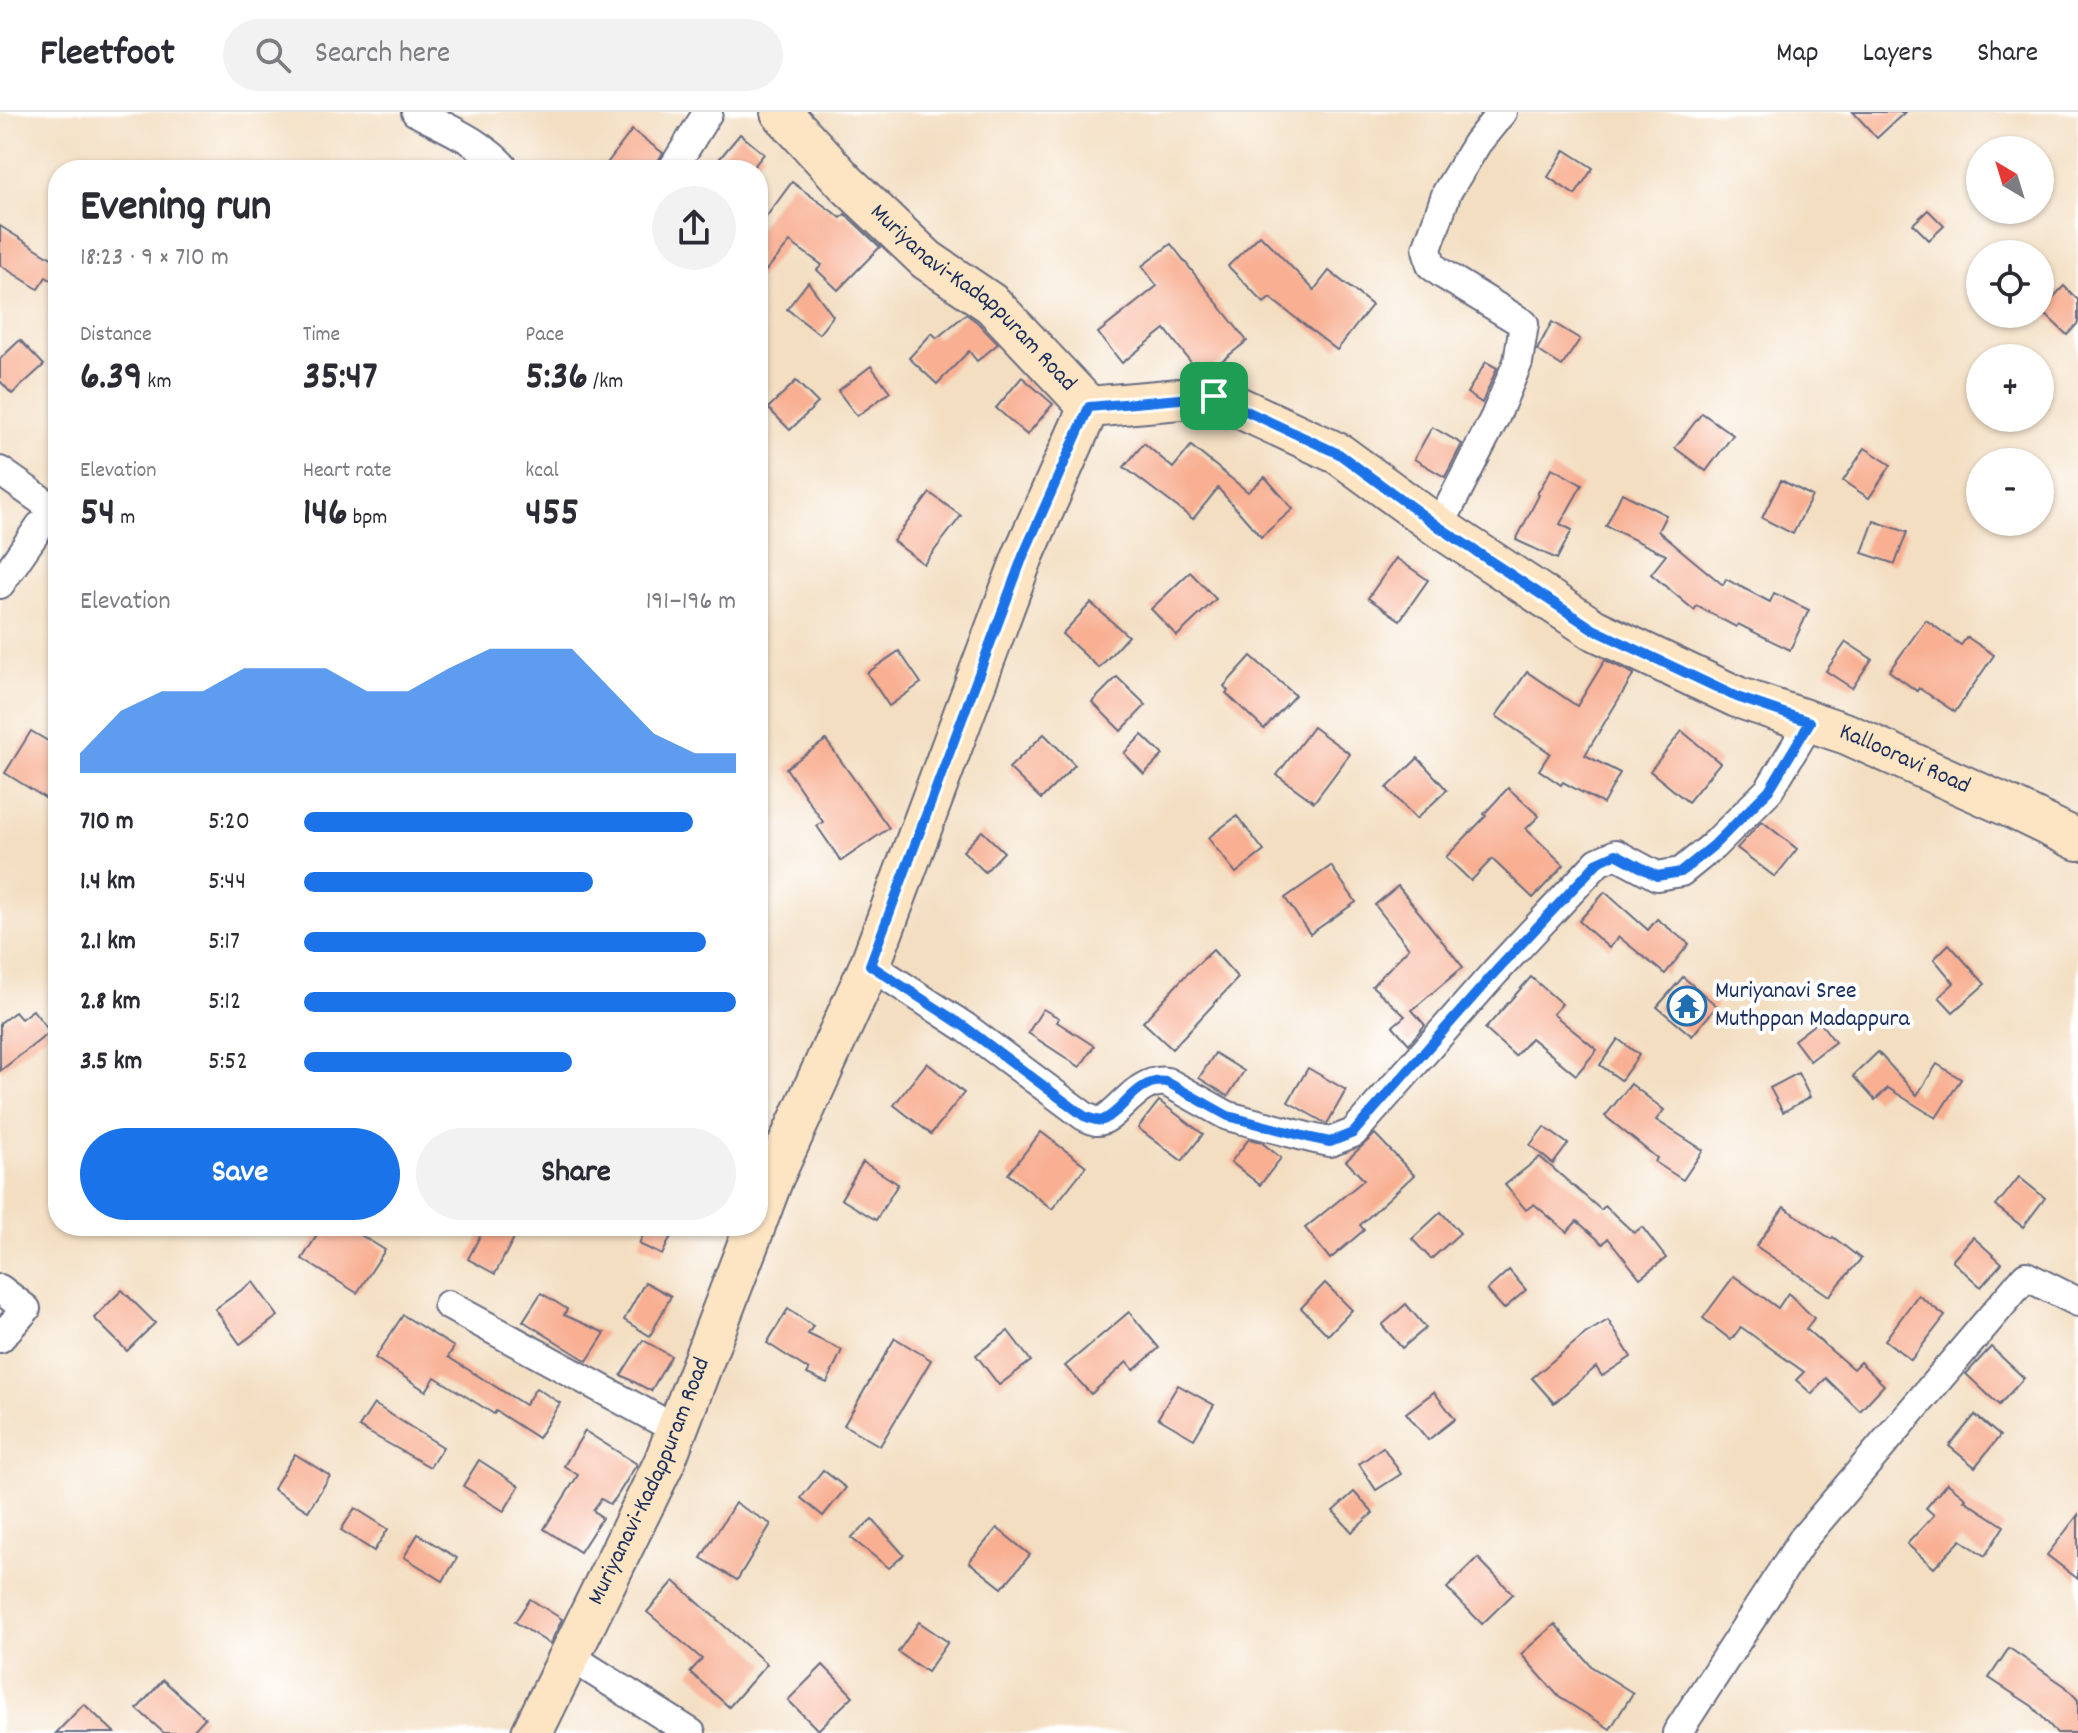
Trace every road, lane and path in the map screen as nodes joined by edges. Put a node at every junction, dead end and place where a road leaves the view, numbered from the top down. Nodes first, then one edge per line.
1 (416, 112) edge
2 (708, 112) edge
3 (781, 112) edge
4 (1502, 112) edge
5 (498, 160) edge
6 (678, 160) edge
7 (1089, 407) junction
8 (0, 471) edge
9 (48, 506) edge
10 (48, 520) edge
11 (1439, 527) junction
12 (0, 584) edge
13 (1810, 722) junction
14 (2078, 840) edge
15 (870, 965) junction
16 (768, 1191) edge
17 (751, 1236) edge
18 (0, 1289) edge
19 (2078, 1302) edge
20 (448, 1305) dead end
21 (0, 1338) edge
22 (677, 1430) junction
23 (568, 1655) junction
24 (532, 1733) edge
25 (691, 1733) edge
26 (1677, 1733) edge

1 - 5 street
2 - 6 street
3 - 7 main road, Muriyanavi-Kadappuram Road
4 - 11 street
7 - 11 main road, Kallooravi Road
7 - 15 main road, Muriyanavi-Kadappuram Road
8 - 9 street
10 - 12 street
11 - 13 main road, Kallooravi Road
13 - 14 main road, Kallooravi Road
13 - 15 street
15 - 16 main road, Muriyanavi-Kadappuram Road
17 - 22 main road, Muriyanavi-Kadappuram Road
18 - 21 street
19 - 26 street
20 - 22 street
22 - 23 main road, Muriyanavi-Kadappuram Road
23 - 24 main road, Muriyanavi-Kadappuram Road
23 - 25 street

